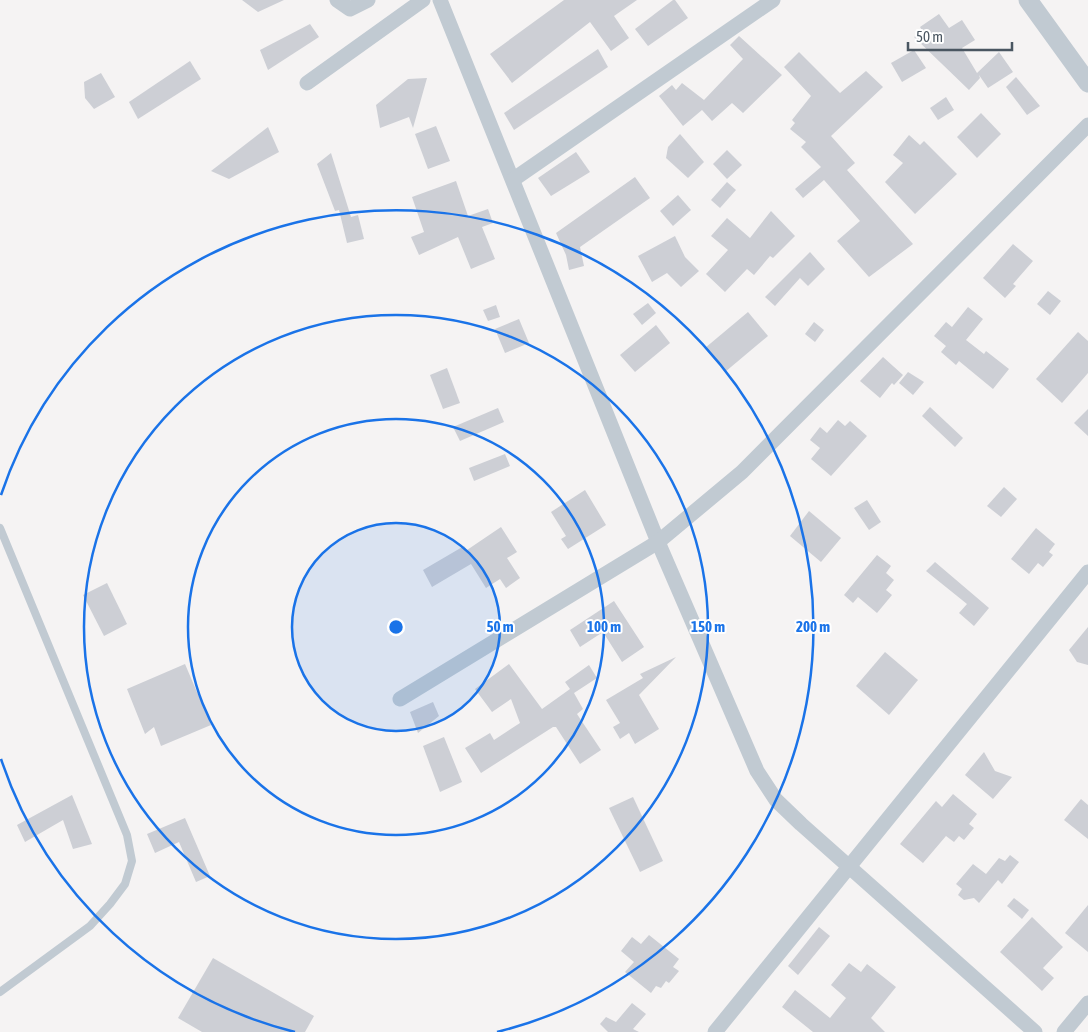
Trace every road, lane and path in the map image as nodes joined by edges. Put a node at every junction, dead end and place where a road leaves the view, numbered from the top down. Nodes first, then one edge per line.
1 (336, 0) edge
2 (368, 0) edge
3 (422, 0) edge
4 (440, 0) edge
5 (773, 0) edge
6 (1028, 0) edge
7 (307, 83) dead end
8 (1088, 83) edge
9 (1088, 124) edge
10 (514, 179) junction
11 (0, 528) edge
12 (658, 542) junction
13 (1088, 572) edge
14 (400, 699) dead end
15 (849, 866) junction
16 (0, 992) edge
17 (1088, 1003) edge
18 (715, 1032) edge
19 (1035, 1032) edge
20 (1064, 1032) edge

1 - 2 street
3 - 7 street
4 - 10 street
5 - 10 street
6 - 8 street
9 - 12 street
10 - 12 street
11 - 16 lane
12 - 14 street
12 - 15 street
13 - 15 street
15 - 18 street
15 - 19 street
17 - 20 street

